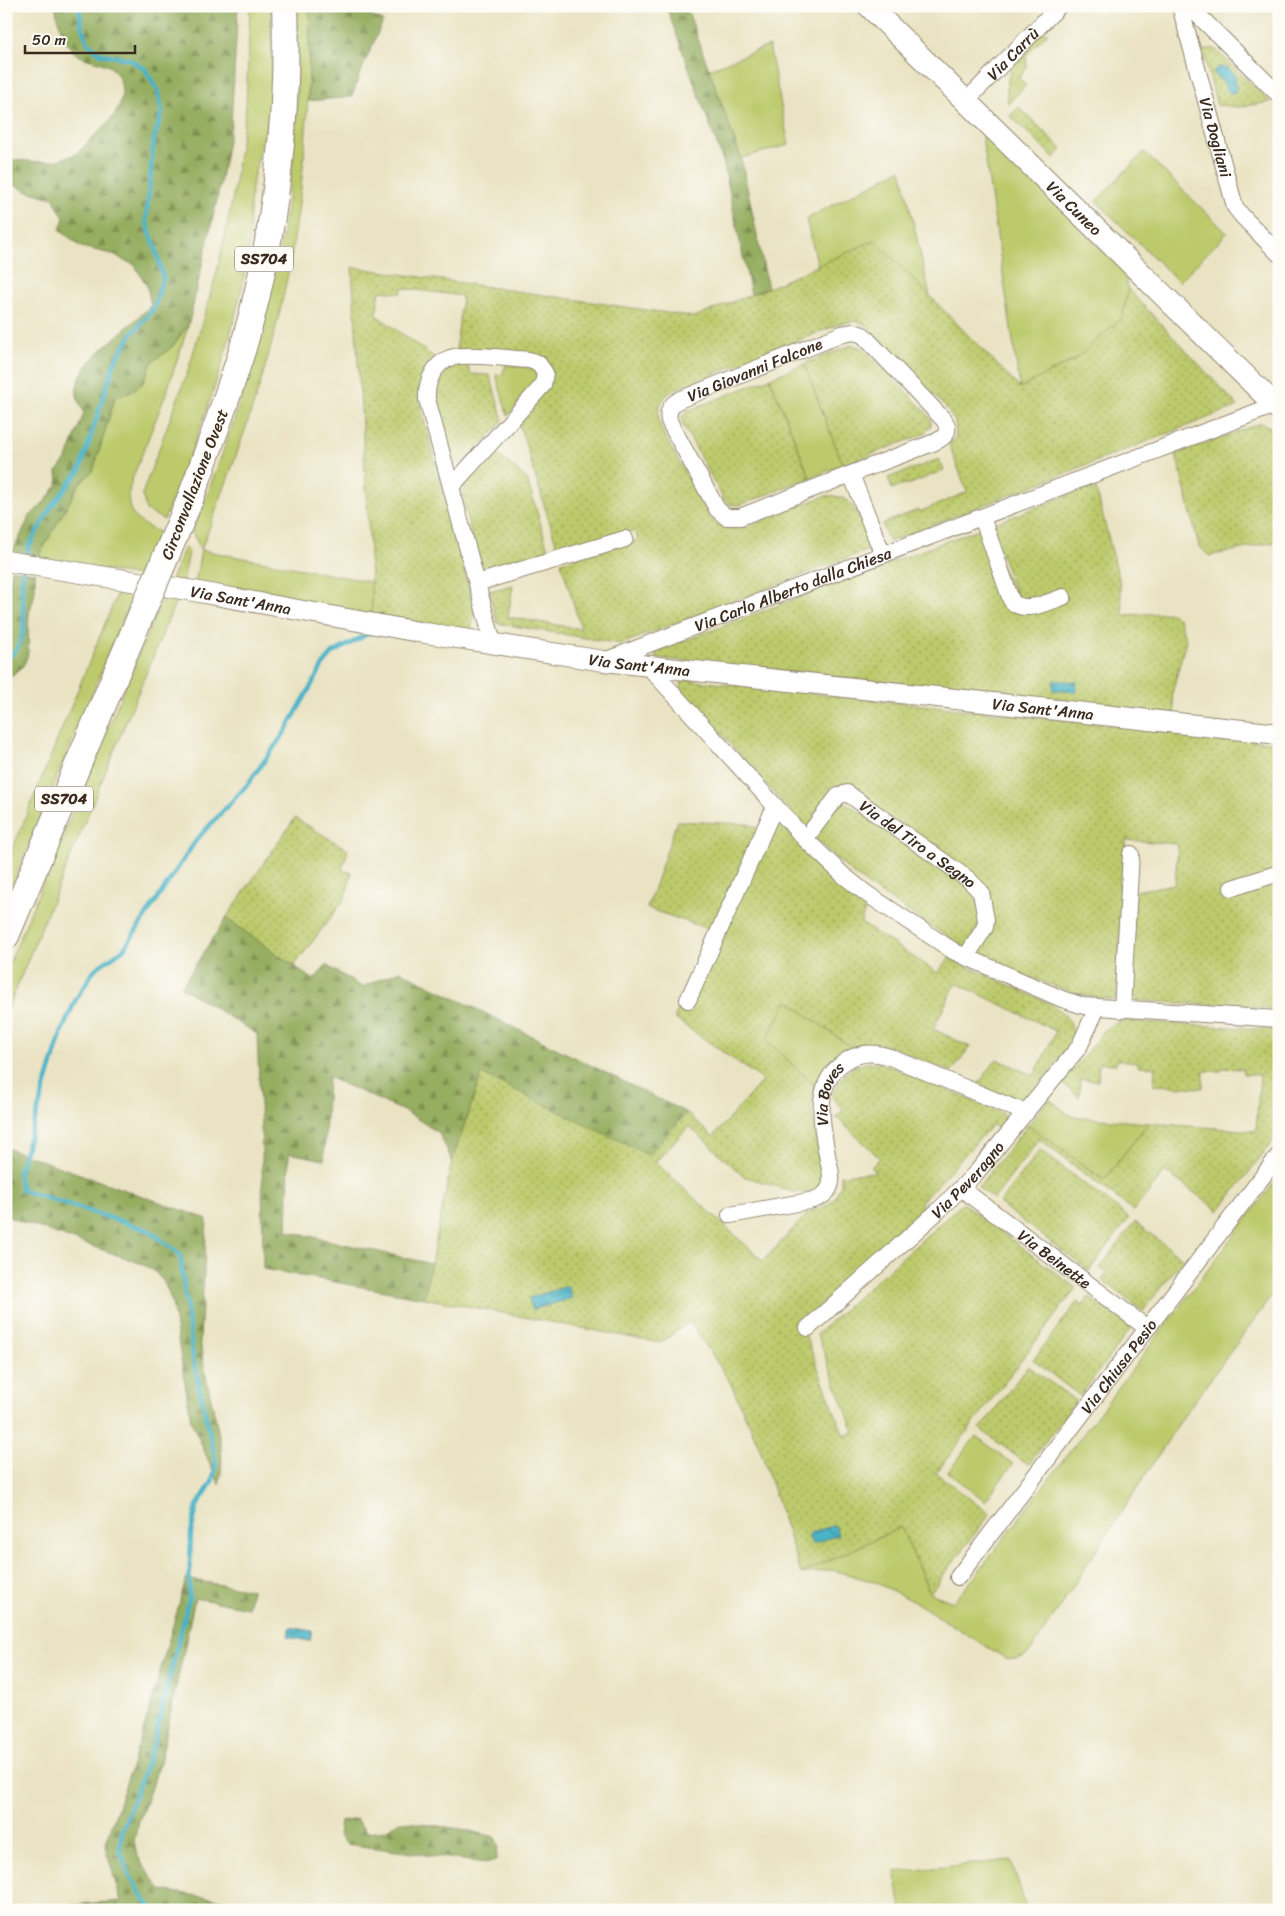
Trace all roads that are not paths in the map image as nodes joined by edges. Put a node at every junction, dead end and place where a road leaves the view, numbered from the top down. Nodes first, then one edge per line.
1 (285, 6) edge
2 (869, 6) edge
3 (1059, 6) edge
4 (1180, 6) edge
5 (1189, 6) edge
6 (1279, 95) edge
7 (965, 102) junction
8 (1279, 254) edge
9 (1278, 406) edge
10 (851, 474) junction
11 (451, 487) junction
12 (982, 517) junction
13 (625, 540) dead end
14 (883, 555) junction
15 (19, 563) edge
16 (477, 583) junction
17 (1063, 597) dead end
18 (493, 643) junction
19 (604, 661) junction
20 (648, 666) junction
21 (1279, 734) edge
22 (775, 806) junction
23 (805, 839) junction
24 (1131, 854) dead end
25 (1279, 873) edge
26 (1232, 888) dead end
27 (6, 936) edge
28 (966, 957) junction
29 (688, 1000) dead end
30 (1097, 1008) junction
31 (1122, 1010) junction
32 (1279, 1019) edge
33 (1026, 1113) junction
34 (1279, 1155) edge
35 (962, 1189) junction
36 (730, 1215) dead end
37 (808, 1328) dead end
38 (1147, 1328) junction
39 (958, 1577) dead end

1 - 27 highway, Circonvallazione Ovest / SS704, bridge
2 - 7 main road, Via Cuneo
3 - 7 street, Via Carrù
4 - 8 street, Via Dogliani
5 - 6 street
7 - 9 main road, Via Cuneo
9 - 12 street, Via Carlo Alberto dalla Chiesa
10 - 10 street, Via Giovanni Falcone
10 - 14 street
11 - 11 street
11 - 16 street
12 - 14 street, Via Carlo Alberto dalla Chiesa
12 - 17 street
13 - 16 street
14 - 19 street, Via Carlo Alberto dalla Chiesa
15 - 18 street, Via Sant'Anna
16 - 18 street
18 - 19 street, Via Sant'Anna
19 - 20 street, Via Sant'Anna
20 - 21 street, Via Sant'Anna
20 - 22 street
22 - 23 street
22 - 29 street
23 - 28 street
23 - 28 street, Via del Tiro a Segno
24 - 31 street
25 - 26 street
28 - 30 street
30 - 31 street
30 - 33 street, Via Peveragno
31 - 32 street
33 - 35 street, Via Peveragno
33 - 36 street, Via Boves
34 - 38 street, Via Chiusa Pesio
35 - 37 street, Via Peveragno
35 - 38 street, Via Beinette
38 - 39 street, Via Chiusa Pesio

